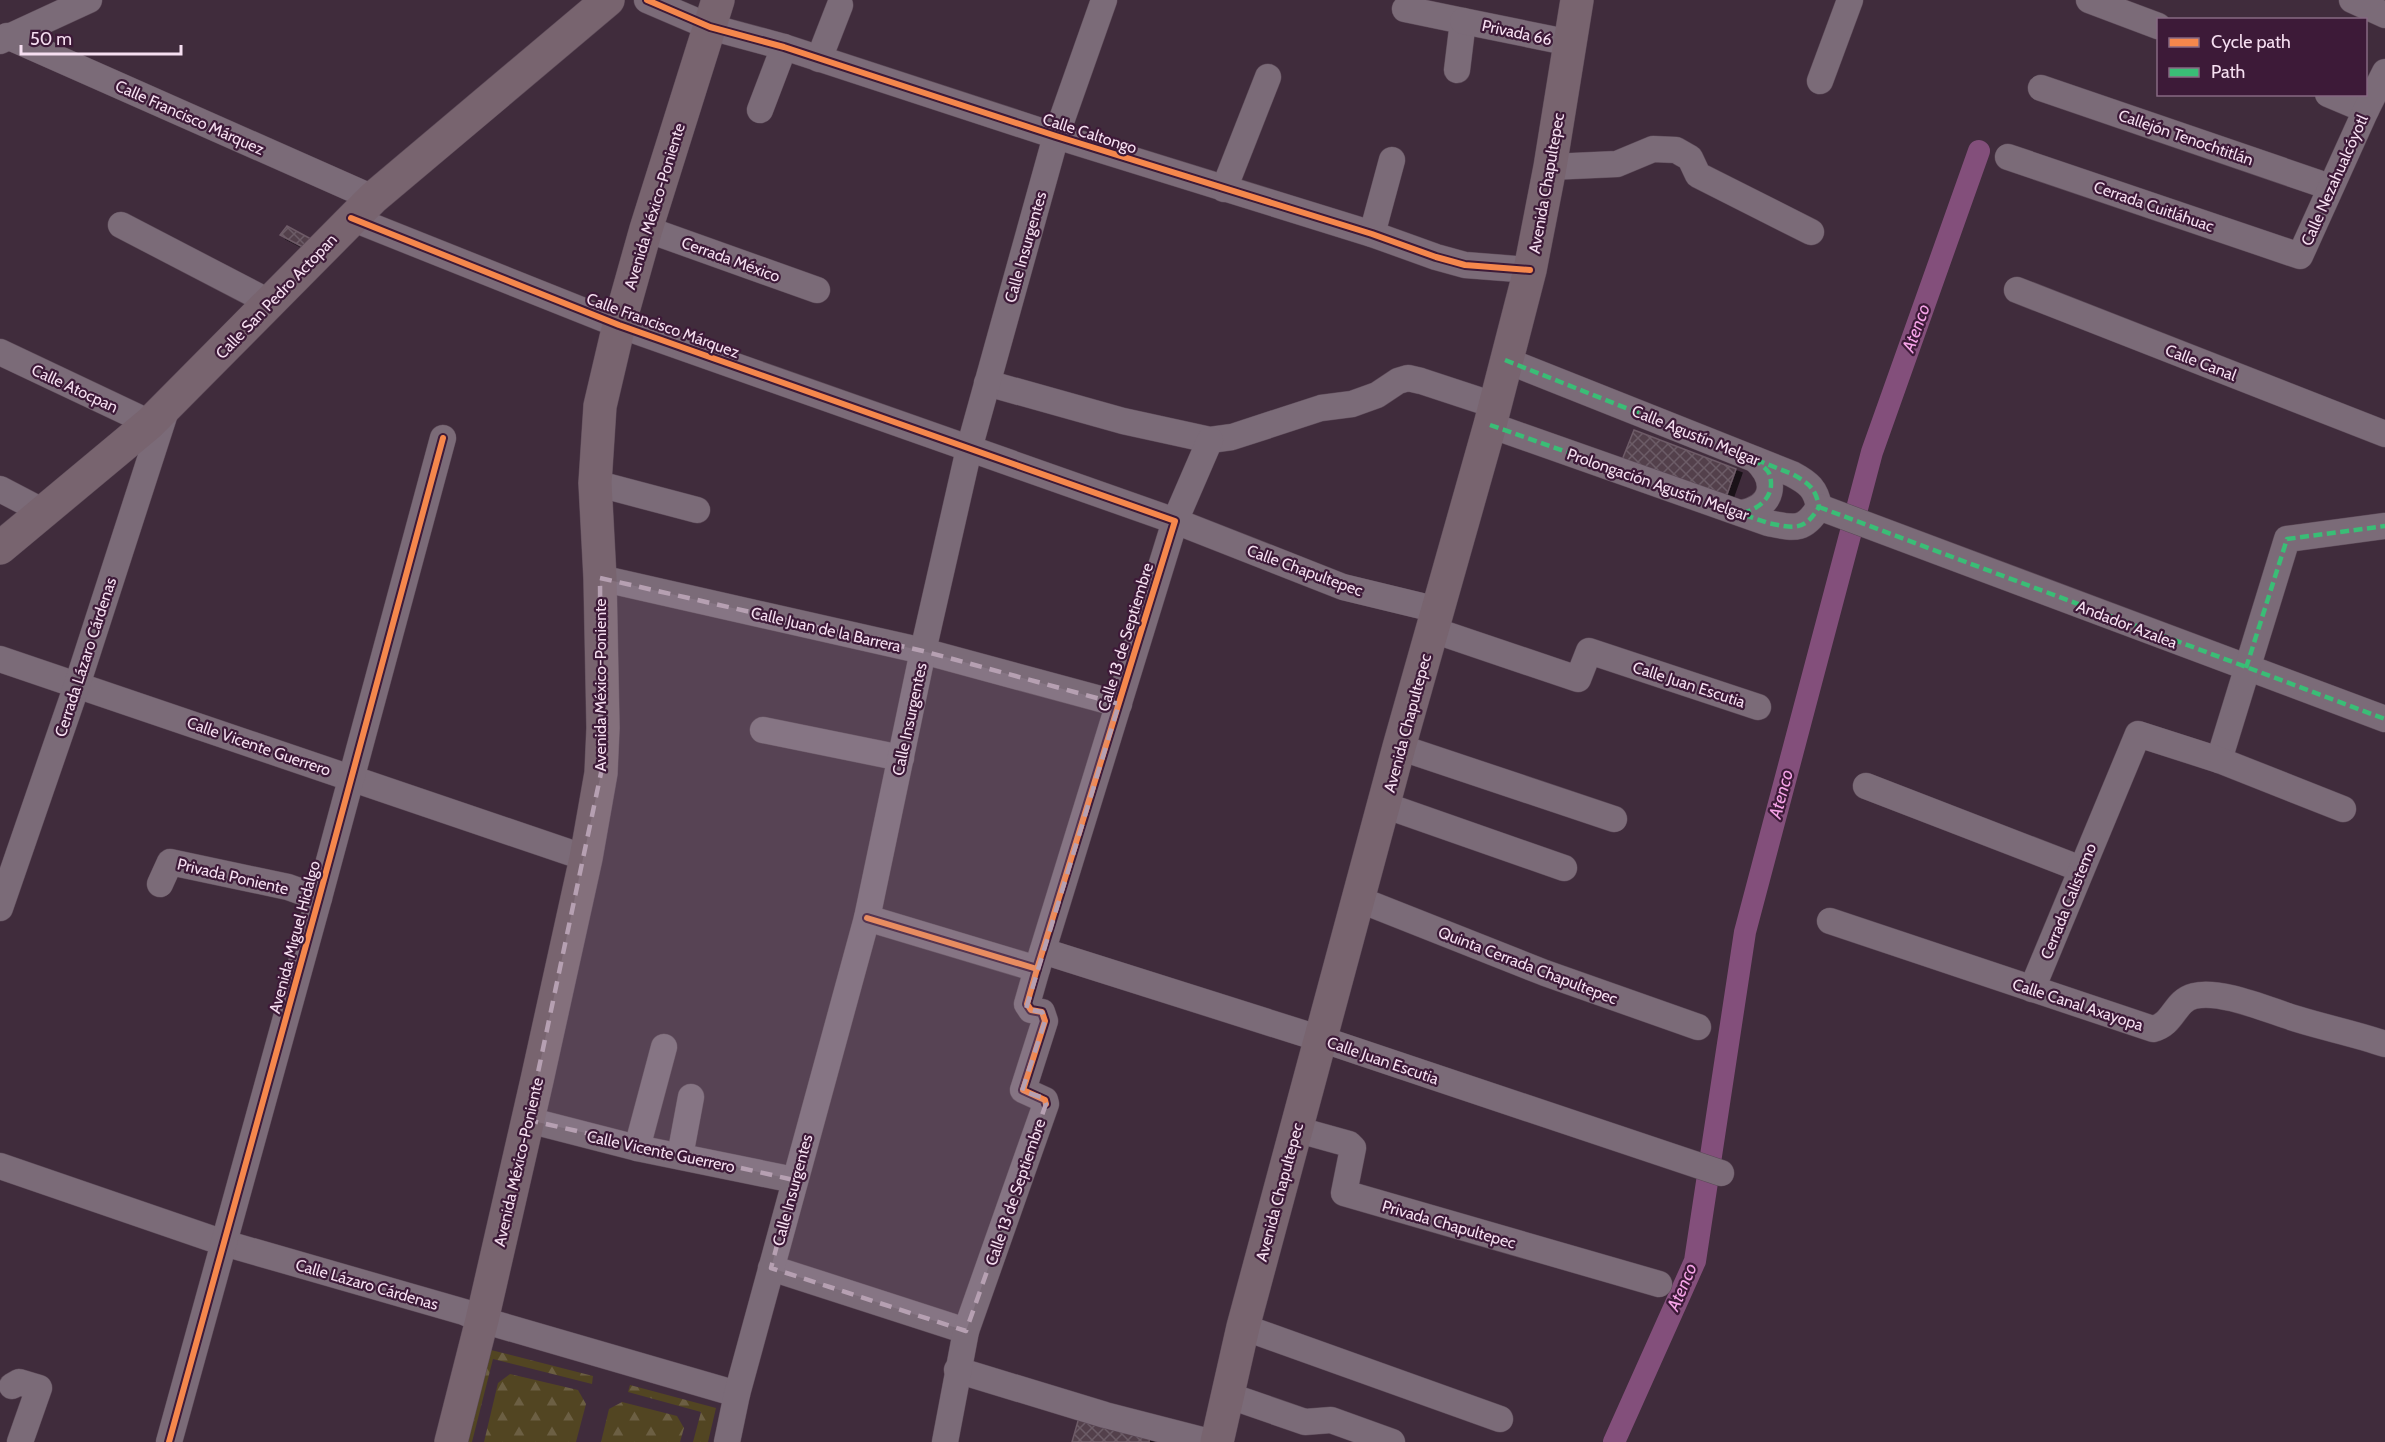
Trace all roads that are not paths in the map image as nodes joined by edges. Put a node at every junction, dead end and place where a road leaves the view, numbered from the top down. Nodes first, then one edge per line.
1 (89, 0) edge
2 (608, 0) edge
3 (647, 0) edge
4 (1104, 0) edge
5 (1576, 0) edge
6 (1850, 0) edge
7 (2089, 0) edge
8 (2352, 0) edge
9 (840, 5) dead end
10 (1405, 9) dead end
11 (714, 13) edge
12 (2385, 15) edge
13 (1463, 21) junction
14 (2157, 26) edge
15 (4, 38) edge
16 (1571, 43) junction
17 (784, 47) junction
18 (819, 59) junction
19 (1457, 70) dead end
20 (2385, 72) edge
21 (1268, 77) dead end
22 (1820, 81) dead end
23 (2041, 88) dead end
24 (2333, 96) edge
25 (760, 110) dead end
26 (2366, 110) junction
27 (1056, 136) junction
28 (2008, 157) dead end
29 (1392, 160) dead end
30 (1550, 167) junction
31 (2330, 187) junction
32 (1224, 189) junction
33 (362, 208) junction
34 (121, 225) dead end
35 (646, 229) junction
36 (1810, 232) dead end
37 (1372, 234) junction
38 (2300, 256) joint
39 (1530, 270) junction
40 (817, 290) dead end
41 (2018, 290) dead end
42 (271, 303) junction
43 (619, 325) junction
44 (0, 352) edge
45 (1505, 360) junction
46 (987, 383) junction
47 (159, 414) junction
48 (1492, 415) junction
49 (2385, 434) edge
50 (442, 438) dead end
51 (1210, 440) junction
52 (969, 449) junction
53 (1756, 460) junction
54 (595, 483) junction
55 (0, 489) edge
56 (1819, 507) junction
57 (698, 510) dead end
58 (44, 512) junction
59 (1742, 513) junction
60 (1175, 521) junction
61 (2385, 526) edge
62 (3, 542) edge
63 (600, 578) junction
64 (1435, 620) junction
65 (923, 651) junction
66 (0, 659) edge
67 (2246, 668) junction
68 (77, 685) junction
69 (1119, 704) junction
70 (1758, 707) dead end
71 (2385, 719) edge
72 (763, 730) dead end
73 (1399, 747) junction
74 (901, 758) junction
75 (2219, 760) junction
76 (352, 778) junction
77 (1866, 786) dead end
78 (1384, 805) junction
79 (2343, 809) dead end
80 (1614, 819) dead end
81 (586, 858) junction
82 (1564, 868) dead end
83 (6, 869) edge
84 (2081, 869) junction
85 (160, 884) dead end
86 (319, 898) junction
87 (1359, 899) junction
88 (0, 908) edge
89 (867, 918) junction
90 (1830, 921) dead end
91 (1040, 960) junction
92 (2032, 989) junction
93 (1698, 1027) dead end
94 (1321, 1039) junction
95 (2385, 1044) edge
96 (664, 1047) dead end
97 (691, 1097) dead end
98 (528, 1120) junction
99 (1295, 1130) junction
100 (637, 1148) junction
101 (680, 1156) junction
102 (0, 1166) edge
103 (1709, 1170) dead end
104 (794, 1180) junction
105 (224, 1242) junction
106 (771, 1268) junction
107 (1659, 1284) dead end
108 (482, 1320) junction
109 (1243, 1327) junction
110 (966, 1331) junction
111 (957, 1370) junction
112 (12, 1386) dead end
113 (737, 1394) junction
114 (1227, 1395) junction
115 (1500, 1419) dead end
116 (20, 1442) edge
117 (169, 1442) edge
118 (451, 1442) edge
119 (727, 1442) edge
120 (945, 1442) edge
121 (1210, 1442) edge
122 (1217, 1442) edge
123 (1392, 1442) edge

1 - 15 street
2 - 33 main road, Calle San Pedro Actopan
3 - 11 street, Calle Caltongo
4 - 27 street, Calle Insurgentes
5 - 16 main road, Avenida Chapultepec
6 - 22 street
7 - 14 street
8 - 12 street
9 - 18 street
10 - 13 street, Privada 66
11 - 17 street, Calle Caltongo
11 - 35 main road, Avenida México-Poniente
13 - 16 street, Privada 66
13 - 19 street, Privada 66
15 - 33 street, Calle Francisco Márquez
16 - 30 main road, Avenida Chapultepec
17 - 18 street, Calle Caltongo
17 - 25 street
18 - 27 street, Calle Caltongo
20 - 26 street, Calle Nezahualcóyotl
21 - 32 street
23 - 31 street, Callejón Tenochtitlán
24 - 26 street
26 - 31 street, Calle Nezahualcóyotl
27 - 32 street, Calle Caltongo
27 - 46 street, Calle Insurgentes
28 - 38 street, Cerrada Cuitláhuac
29 - 37 street
30 - 36 street
30 - 39 main road, Avenida Chapultepec
31 - 38 street, Calle Nezahualcóyotl
32 - 37 street, Calle Caltongo
33 - 42 main road, Calle San Pedro Actopan
33 - 43 street, Calle Francisco Márquez
34 - 42 street
35 - 40 street, Cerrada México
35 - 43 main road, Avenida México-Poniente
37 - 39 street, Calle Caltongo
39 - 45 main road, Avenida Chapultepec
41 - 49 street, Calle Canal
42 - 47 main road, Calle San Pedro Actopan
43 - 52 street, Calle Francisco Márquez
43 - 54 main road, Avenida México-Poniente
44 - 47 street, Calle Atocpan
45 - 48 main road, Avenida Chapultepec
45 - 53 street, Calle Agustín Melgar
46 - 51 street
46 - 52 street, Calle Insurgentes
47 - 58 main road, Calle San Pedro Actopan
47 - 68 street, Cerrada Lázaro Cárdenas
48 - 51 street, Prolongación Agustín Melgar
48 - 59 street, Prolongación Agustín Melgar
48 - 64 main road, Avenida Chapultepec
50 - 76 street, Avenida Miguel Hidalgo
51 - 60 street, Calle 13 de Septiembre
52 - 60 street
52 - 65 street, Calle Insurgentes
53 - 56 street, Calle Agustín Melgar
53 - 59 street
54 - 57 street
54 - 63 main road, Avenida México-Poniente
55 - 58 street
56 - 59 street, Prolongación Agustín Melgar
56 - 67 street, Andador Azalea
58 - 62 main road, Calle San Pedro Actopan
60 - 64 street, Calle Chapultepec
60 - 69 street, Calle 13 de Septiembre
61 - 67 street
63 - 65 street, Calle Juan de la Barrera
63 - 81 main road, Avenida México-Poniente
64 - 70 street, Calle Juan Escutia
64 - 73 main road, Avenida Chapultepec
65 - 69 street, Calle Juan de la Barrera
65 - 74 street, Calle Insurgentes
66 - 68 street, Calle Vicente Guerrero
67 - 71 street, Andador Azalea
67 - 75 street
68 - 76 street, Calle Vicente Guerrero
68 - 83 street, Cerrada Lázaro Cárdenas
69 - 91 street, Calle 13 de Septiembre
72 - 74 street
73 - 78 main road, Avenida Chapultepec
73 - 80 street
74 - 89 street, Calle Insurgentes
75 - 79 street
75 - 84 street, Cerrada Calistemo
76 - 81 street, Calle Vicente Guerrero
76 - 86 street, Avenida Miguel Hidalgo
77 - 84 street
78 - 82 street
78 - 87 main road, Avenida Chapultepec
81 - 98 main road, Avenida México-Poniente
83 - 88 street, Cerrada Lázaro Cárdenas
84 - 92 street, Cerrada Calistemo
85 - 86 street, Privada Poniente
86 - 105 street, Avenida Miguel Hidalgo
87 - 93 street, Quinta Cerrada Chapultepec
87 - 94 main road, Avenida Chapultepec
89 - 91 street
89 - 104 street, Calle Insurgentes
90 - 92 street, Calle Canal Axayopa
91 - 94 street, Calle Juan Escutia
91 - 110 street, Calle 13 de Septiembre
92 - 95 street, Calle Canal Axayopa
94 - 99 main road, Avenida Chapultepec
94 - 103 street, Calle Juan Escutia
96 - 100 street
97 - 101 street
98 - 100 street, Calle Vicente Guerrero
98 - 108 main road, Avenida México-Poniente
99 - 107 street, Privada Chapultepec
99 - 109 main road, Avenida Chapultepec
100 - 101 street, Calle Vicente Guerrero
101 - 104 street, Calle Vicente Guerrero
102 - 105 street, Calle Lázaro Cárdenas
104 - 106 street, Calle Insurgentes
105 - 108 street, Calle Lázaro Cárdenas
105 - 117 street, Avenida Miguel Hidalgo
106 - 110 street
106 - 113 street, Calle Insurgentes
108 - 113 street, Calle Lázaro Cárdenas
108 - 118 main road, Avenida México-Poniente
109 - 114 main road, Avenida Chapultepec
109 - 115 street
110 - 111 street, Calle 13 de Septiembre
111 - 120 street, Calle 13 de Septiembre
111 - 121 street
112 - 116 street
113 - 119 street, Calle Insurgentes
114 - 122 main road, Avenida Chapultepec
114 - 123 street

